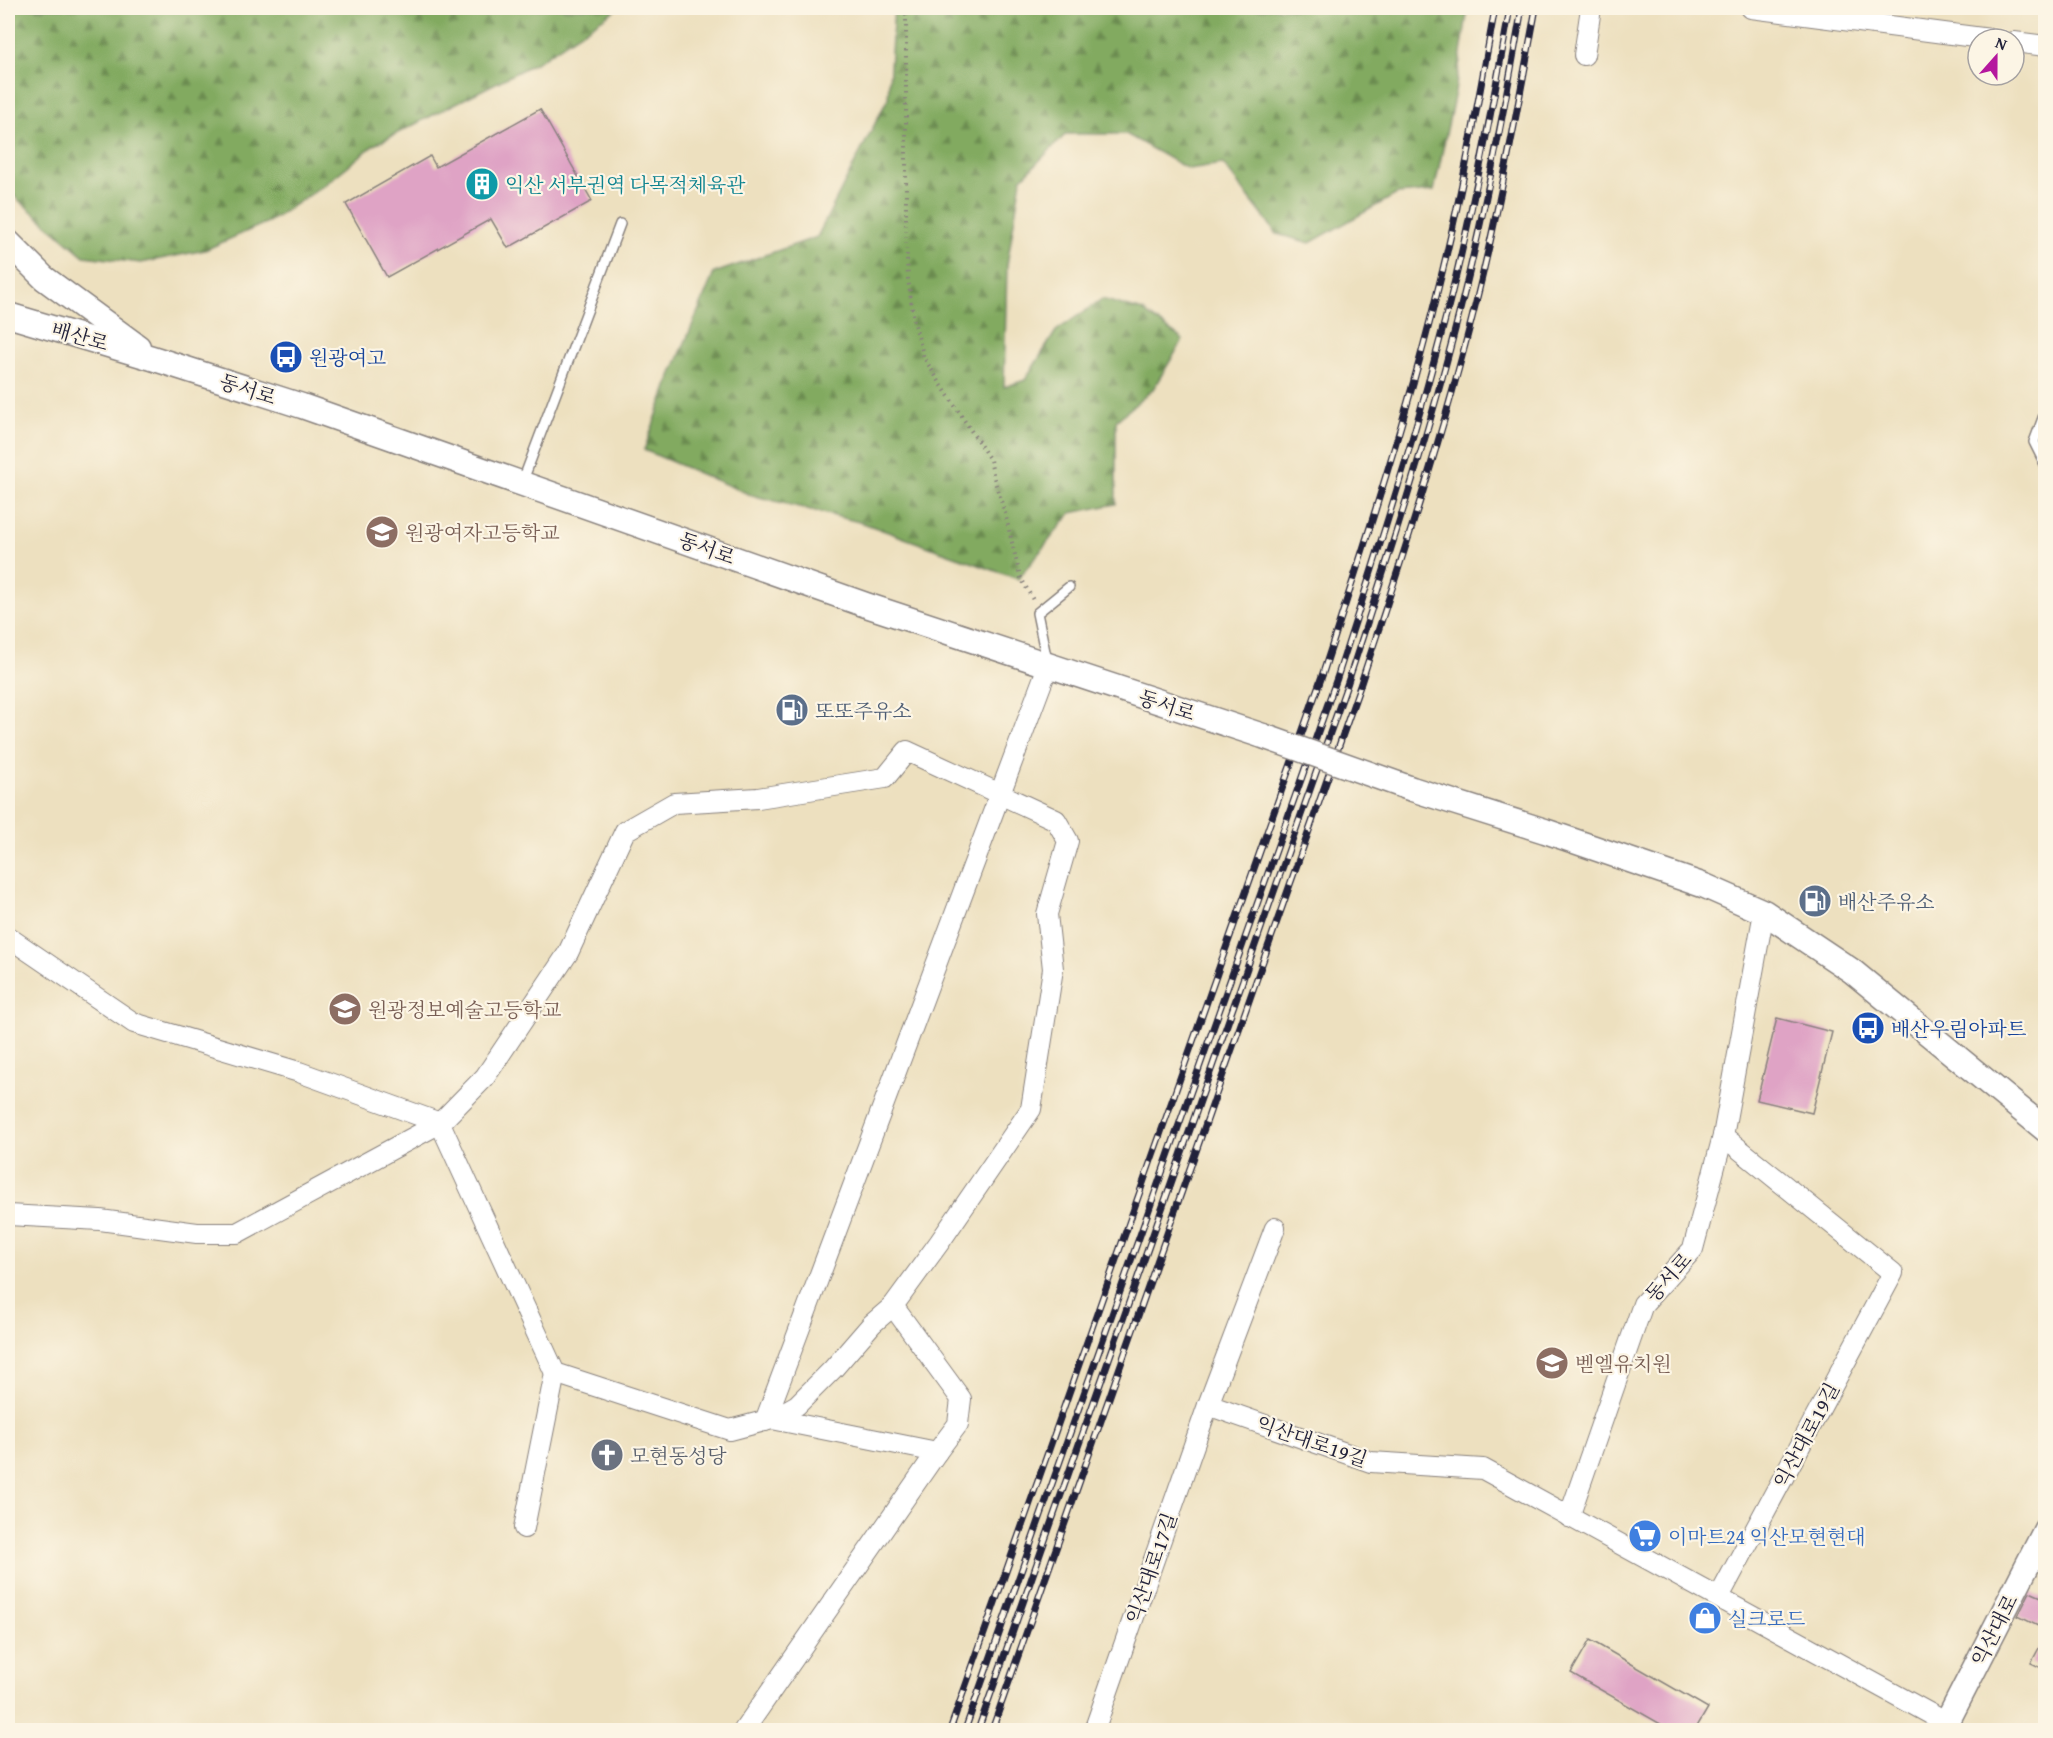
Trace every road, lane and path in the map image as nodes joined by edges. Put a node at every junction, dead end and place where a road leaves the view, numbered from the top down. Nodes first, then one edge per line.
1 (906, 8) edge
2 (1591, 8) edge
3 (1751, 8) edge
4 (1966, 36) edge
5 (2026, 44) edge
6 (2046, 46) edge
7 (1584, 55) dead end
8 (620, 224) dead end
9 (8, 242) edge
10 (8, 315) edge
11 (152, 358) junction
12 (2046, 410) edge
13 (2046, 466) edge
14 (522, 483) junction
15 (1069, 587) dead end
16 (1040, 610) junction
17 (1048, 666) junction
18 (999, 793) junction
19 (1764, 912) junction
20 (8, 937) edge
21 (440, 1123) junction
22 (2046, 1130) edge
23 (1723, 1136) junction
24 (8, 1215) edge
25 (1275, 1228) dead end
26 (893, 1306) junction
27 (555, 1373) junction
28 (1208, 1405) junction
29 (769, 1420) junction
30 (937, 1452) junction
31 (1569, 1516) junction
32 (525, 1528) dead end
33 (2046, 1529) edge
34 (1719, 1597) junction
35 (1945, 1727) edge
36 (744, 1731) edge
37 (1097, 1731) edge

1 - 16 path
2 - 7 street
3 - 4 street
5 - 6 street
8 - 14 lane
9 - 11 street
10 - 11 street, 배산로
11 - 14 street, 동서로
12 - 13 lane
14 - 17 street, 동서로
15 - 16 lane
16 - 17 lane
17 - 18 street
17 - 19 street, 동서로, bridge
18 - 21 street
18 - 26 street
18 - 29 street
19 - 22 street
19 - 23 street, 동서로
20 - 21 street
21 - 24 street
21 - 27 street
23 - 31 street, 동서로
23 - 34 street, 익산대로19길
25 - 28 street
26 - 29 street
26 - 30 street
27 - 29 street
27 - 32 street
28 - 31 street, 익산대로19길
28 - 37 street, 익산대로17길
29 - 30 street
30 - 36 street
31 - 34 street, 익산대로19길
33 - 35 street, 익산대로
34 - 35 street, 익산대로19길

